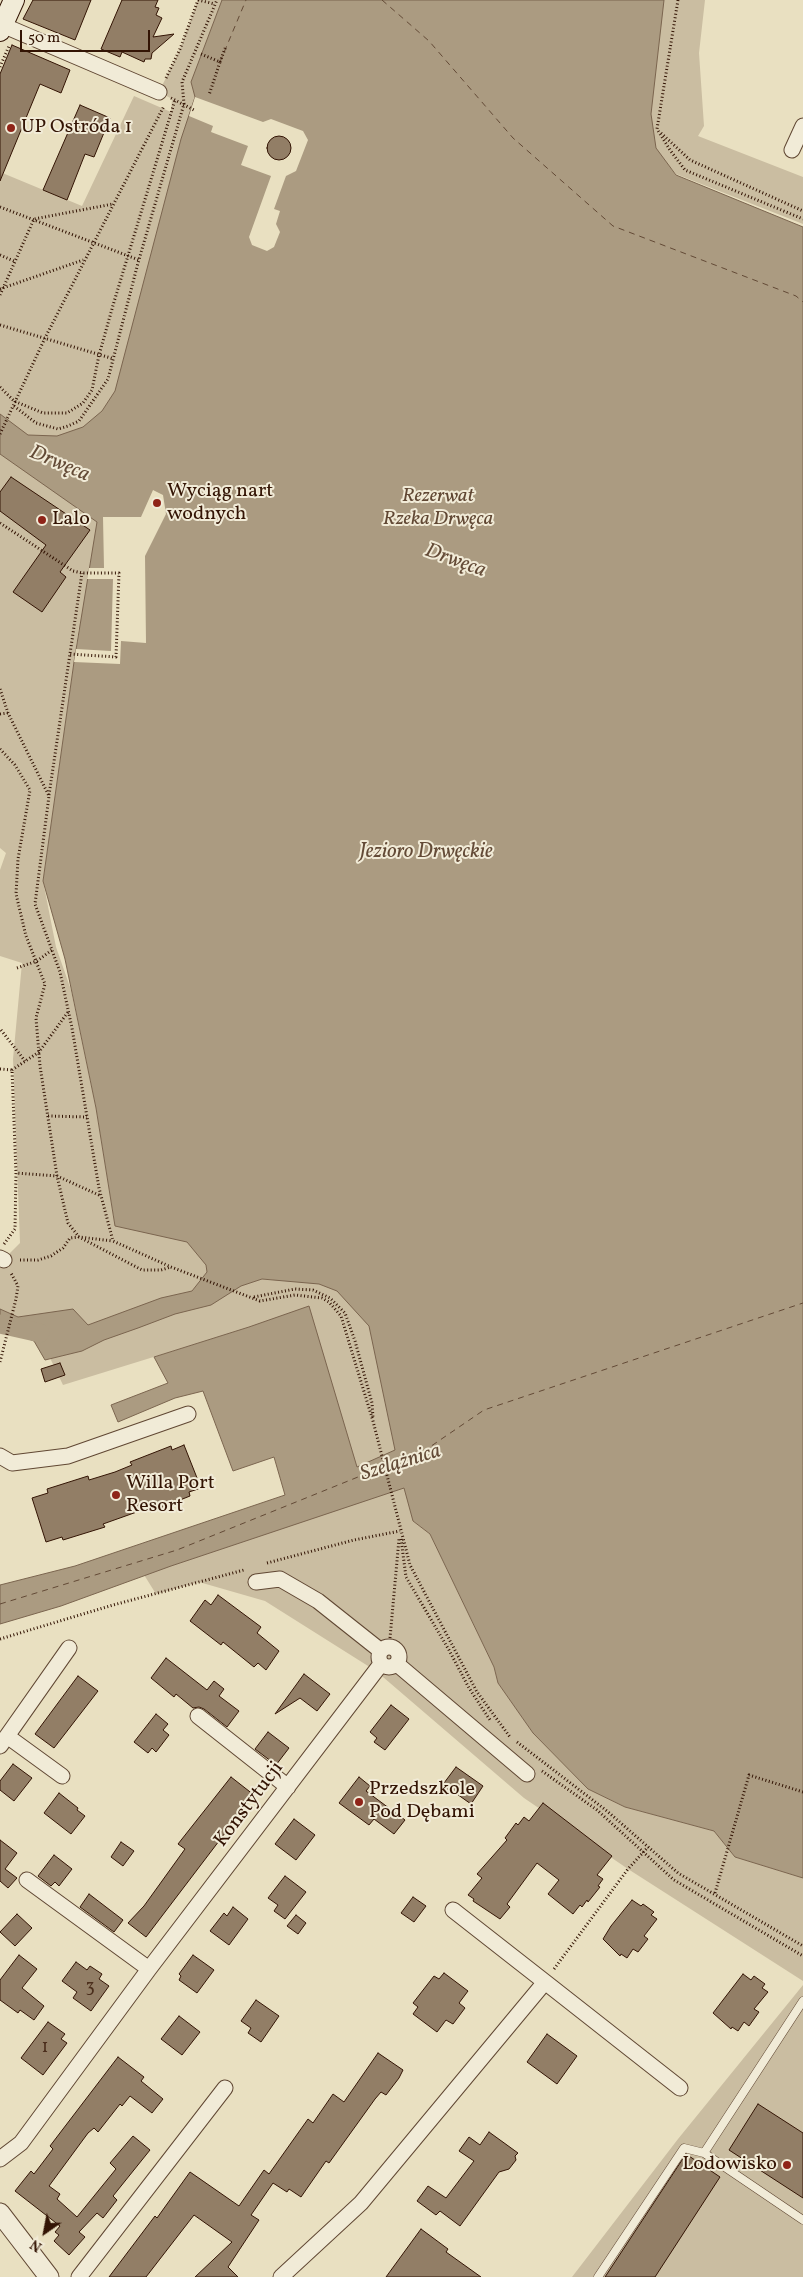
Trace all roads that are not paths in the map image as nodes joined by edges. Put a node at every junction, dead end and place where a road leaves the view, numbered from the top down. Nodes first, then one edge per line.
1 (14, 0) edge
2 (1, 27) edge
3 (162, 86) road end
4 (803, 126) edge
5 (792, 150) dead end
6 (188, 1414) dead end
7 (0, 1456) edge
8 (256, 1582) dead end
9 (69, 1648) dead end
10 (384, 1654) junction
11 (198, 1716) dead end
12 (3, 1741) edge
13 (532, 1771) road end
14 (62, 1776) dead end
15 (288, 1787) junction
16 (27, 1880) dead end
17 (453, 1910) dead end
18 (149, 1969) junction
19 (545, 1982) junction
20 (803, 2001) edge
21 (225, 2088) dead end
22 (680, 2088) dead end
23 (704, 2153) junction
24 (0, 2158) edge
25 (0, 2213) edge
26 (803, 2220) edge
27 (49, 2277) edge
28 (79, 2277) edge
29 (281, 2277) edge
30 (598, 2277) edge

1 - 2 main road
2 - 3 street
4 - 5 street
6 - 7 street
8 - 10 street
9 - 12 street
10 - 13 street
10 - 15 street, Konstytucji
11 - 15 street
12 - 14 street
15 - 18 street, Konstytucji
16 - 18 street
17 - 19 street
18 - 24 street, Konstytucji
19 - 22 street
19 - 29 street
20 - 23 lane
21 - 28 street
23 - 26 lane
23 - 30 lane
25 - 27 street

